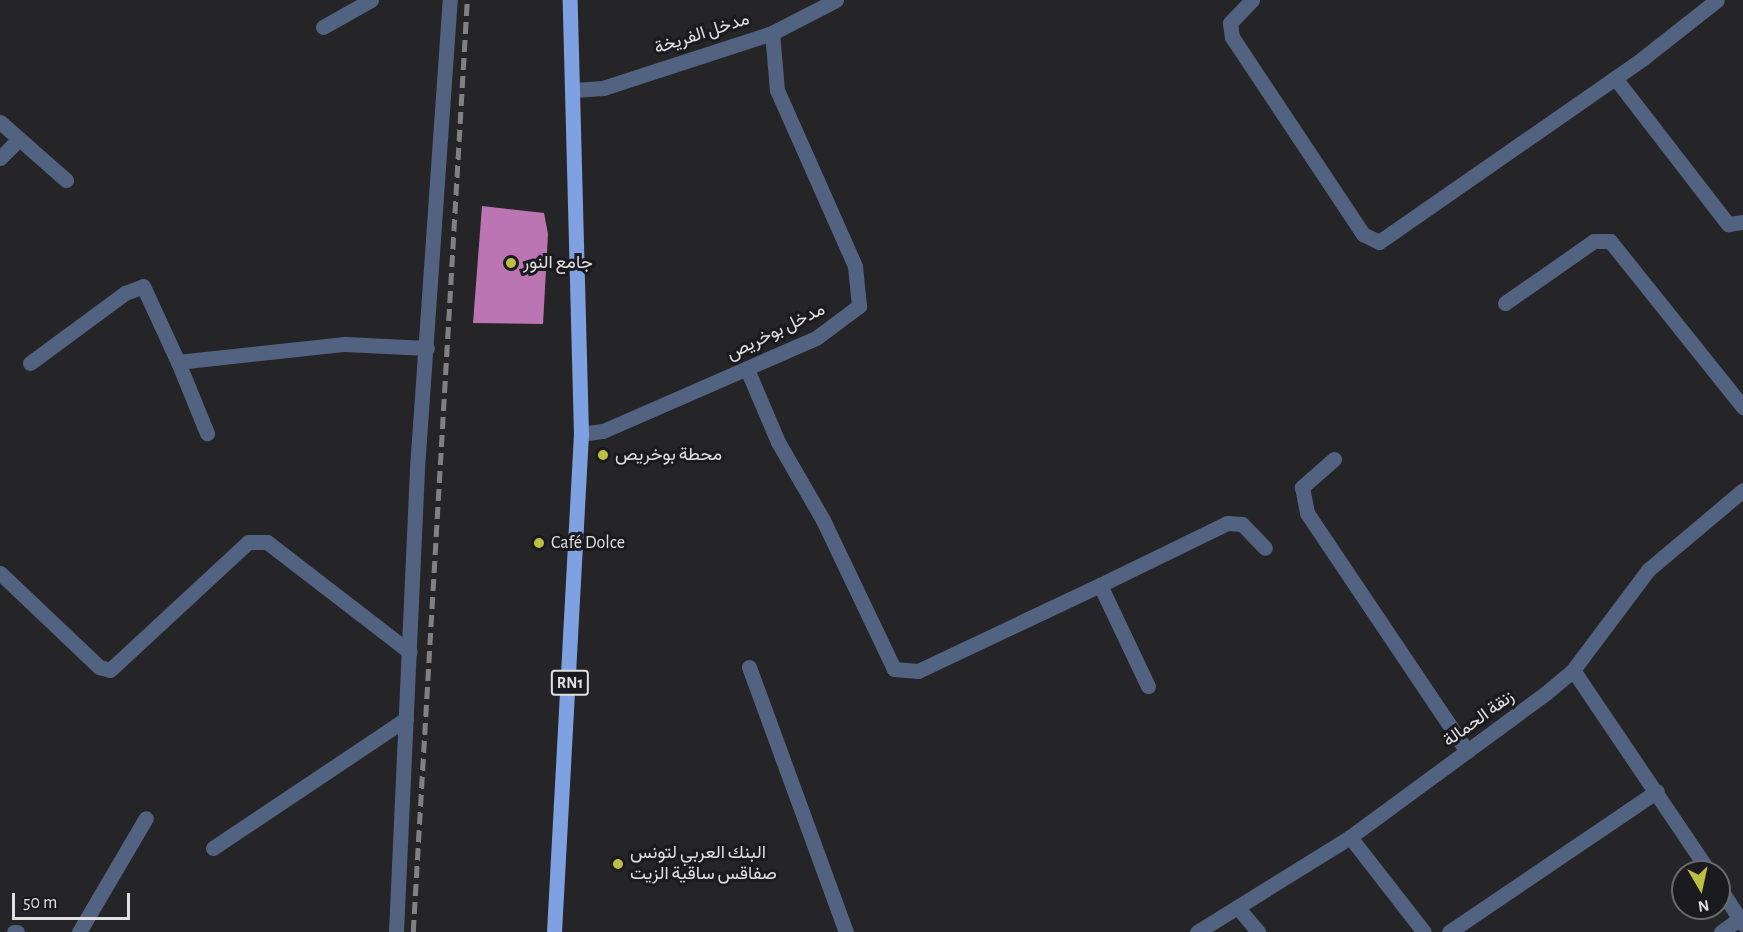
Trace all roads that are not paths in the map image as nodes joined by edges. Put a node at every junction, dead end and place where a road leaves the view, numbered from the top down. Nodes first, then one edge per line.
1 (450, 0) edge
2 (570, 0) edge
3 (836, 0) edge
4 (1252, 0) edge
5 (1717, 0) edge
6 (361, 2) edge
7 (324, 27) dead end
8 (772, 33) junction
9 (1615, 78) junction
10 (575, 90) junction
11 (0, 122) edge
12 (19, 139) junction
13 (0, 158) edge
14 (66, 180) dead end
15 (1743, 222) edge
16 (1504, 303) dead end
17 (427, 348) junction
18 (177, 362) junction
19 (30, 363) dead end
20 (747, 369) junction
21 (1743, 408) edge
22 (207, 433) dead end
23 (581, 434) junction
24 (1334, 459) dead end
25 (1743, 490) edge
26 (1265, 548) dead end
27 (0, 573) edge
28 (1100, 585) junction
29 (410, 652) junction
30 (749, 667) dead end
31 (1573, 670) junction
32 (1148, 686) dead end
33 (406, 719) junction
34 (1467, 751) junction
35 (1657, 791) junction
36 (146, 818) dead end
37 (1350, 837) junction
38 (213, 848) dead end
39 (1701, 860) edge
40 (1731, 906) edge
41 (1239, 909) junction
42 (1741, 921) edge
43 (79, 932) edge
44 (396, 932) edge
45 (554, 932) edge
46 (846, 932) edge
47 (1197, 932) edge
48 (1258, 932) edge
49 (1424, 932) edge
50 (1449, 932) edge
51 (1721, 932) edge

1 - 17 street
2 - 10 main road, RN1
3 - 8 street, مدخل الفريخة
4 - 9 street
5 - 9 street
6 - 7 street
8 - 10 street, مدخل الفريخة
8 - 20 street, مدخل بوخريص
9 - 15 street
10 - 23 main road, RN1
11 - 12 street
12 - 13 street
12 - 14 street
16 - 21 street
17 - 18 street
17 - 29 street
18 - 19 street
18 - 22 street
20 - 23 street, مدخل بوخريص
20 - 28 street
23 - 45 main road, RN1
24 - 34 street
25 - 31 street, زنقة الحمالة
26 - 28 street
27 - 29 street
28 - 32 street
29 - 33 street
30 - 46 street
31 - 34 street, زنقة الحمالة
31 - 35 street
33 - 38 street
33 - 44 street
34 - 37 street, زنقة الحمالة
35 - 39 street
35 - 50 street
36 - 43 street
37 - 41 street, زنقة الحمالة
37 - 49 street
40 - 42 street
41 - 47 street, زنقة الحمالة
41 - 48 street
42 - 51 street

